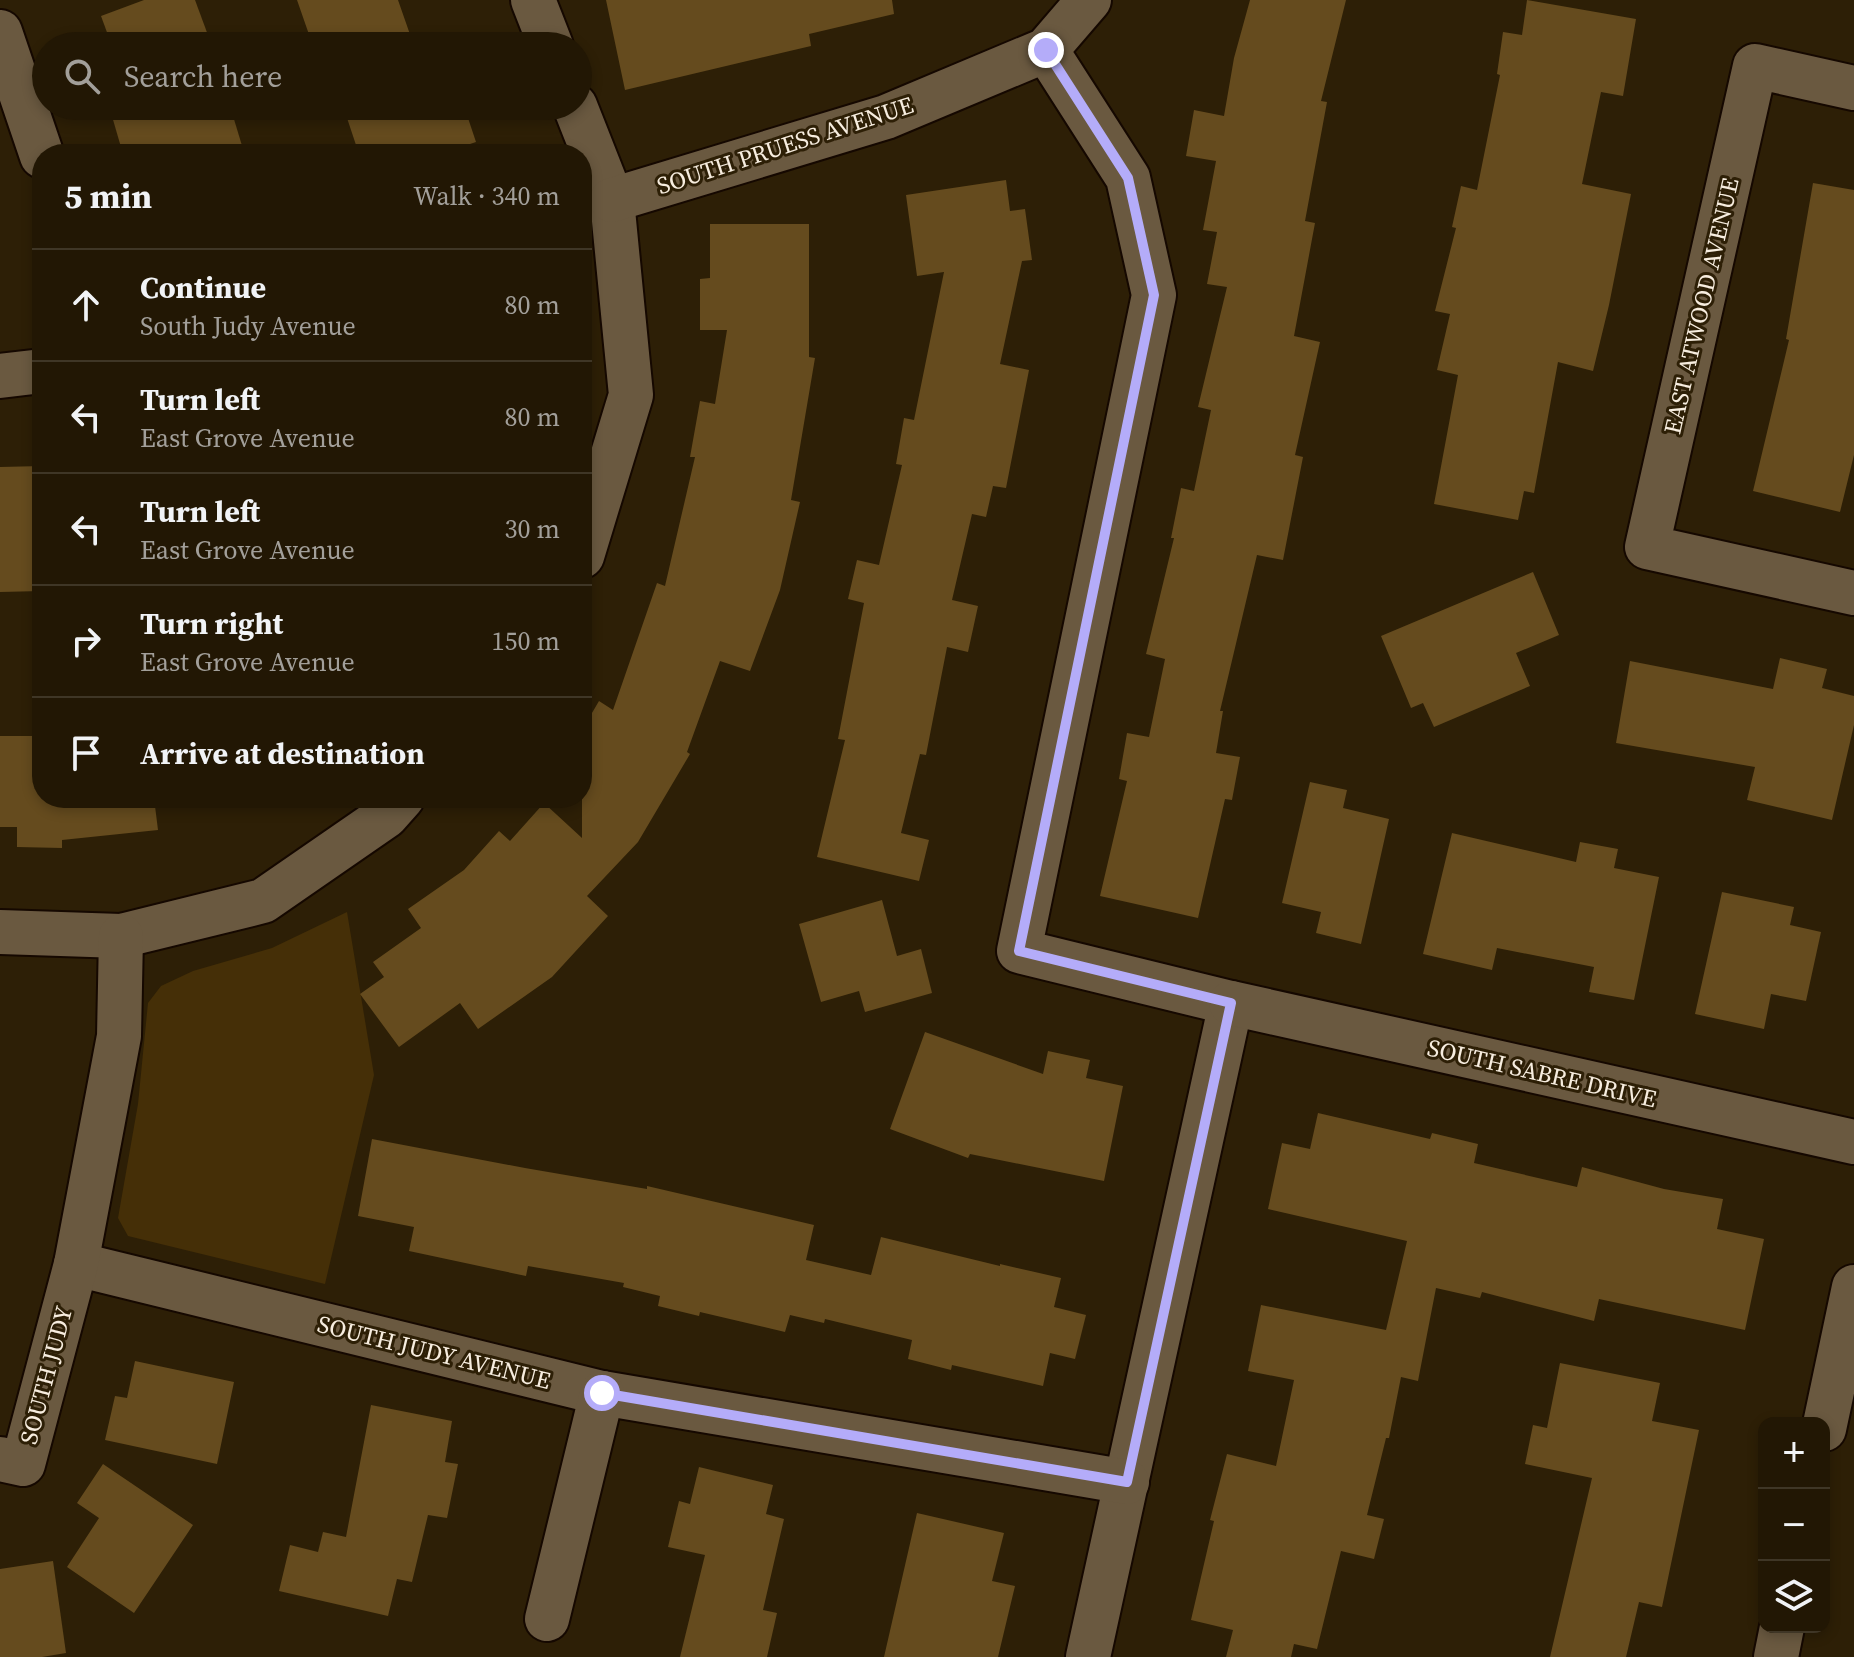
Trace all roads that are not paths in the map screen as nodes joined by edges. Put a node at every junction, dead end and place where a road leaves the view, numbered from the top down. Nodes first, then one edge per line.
1 (533, 0) edge
2 (1089, 0) edge
3 (0, 32) edge
4 (546, 32) edge
5 (1046, 50) junction
6 (1854, 88) edge
7 (581, 120) edge
8 (38, 144) edge
9 (590, 144) edge
10 (592, 149) edge
11 (612, 200) junction
12 (32, 372) edge
13 (0, 376) edge
14 (592, 523) edge
15 (1854, 593) edge
16 (382, 808) edge
17 (0, 932) edge
18 (121, 936) junction
19 (1231, 1003) junction
20 (1854, 1142) edge
21 (76, 1264) junction
22 (1854, 1287) edge
23 (602, 1393) junction
24 (1827, 1417) edge
25 (0, 1459) edge
26 (1127, 1482) junction
27 (547, 1619) dead end
28 (1781, 1633) edge
29 (1088, 1657) edge
30 (1776, 1657) edge

1 - 4 street
2 - 5 street
3 - 8 street
5 - 11 street, SOUTH PRUESS AVENUE
5 - 19 street, SOUTH SABRE DRIVE
6 - 15 street, EAST ATWOOD AVENUE
7 - 9 street
10 - 11 street
11 - 14 street
12 - 13 street
16 - 18 street
17 - 18 street
18 - 21 street
19 - 20 street, SOUTH SABRE DRIVE
19 - 26 street
21 - 23 street, SOUTH JUDY AVENUE
21 - 25 street, SOUTH JUDY
22 - 24 street
23 - 26 street, SOUTH JUDY AVENUE
23 - 27 street
26 - 29 street
28 - 30 street

